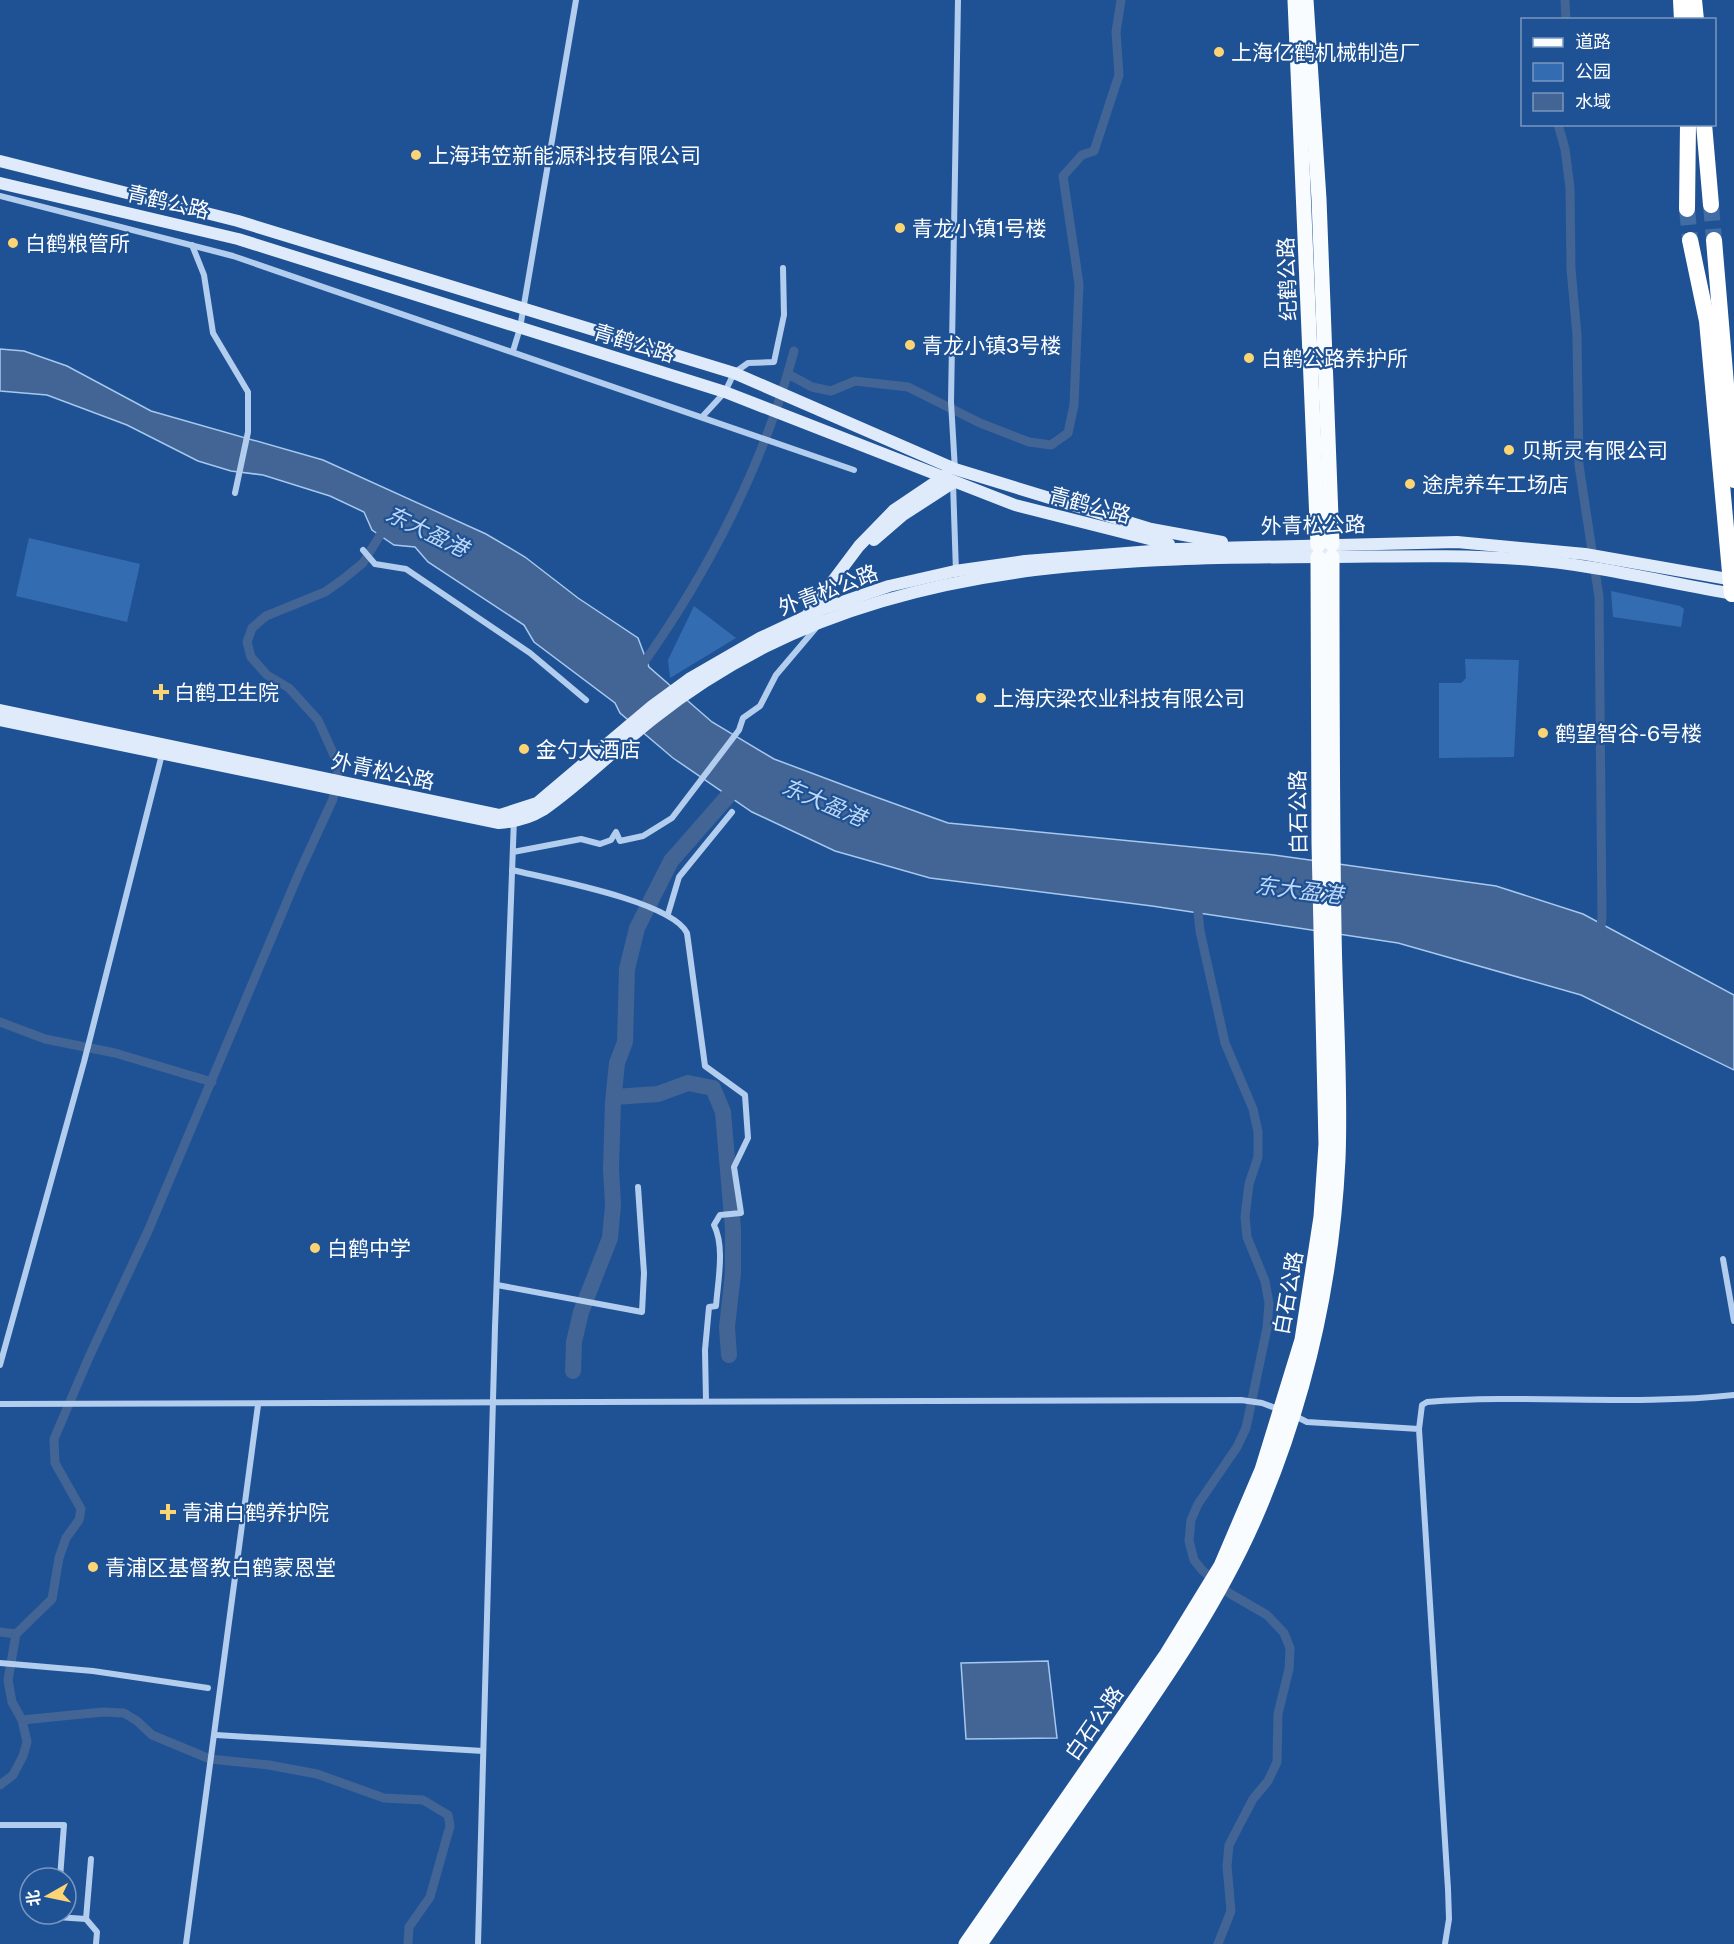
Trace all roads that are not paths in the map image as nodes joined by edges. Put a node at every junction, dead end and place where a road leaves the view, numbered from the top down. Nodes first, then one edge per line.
1 (576, 0) edge
2 (958, 0) edge
3 (1295, 0) edge
4 (1306, 0) edge
5 (1681, 0) edge
6 (1694, 0) edge
7 (1682, 18) edge
8 (1696, 18) edge
9 (1688, 126) edge
10 (1704, 126) edge
11 (0, 161) edge
12 (0, 183) edge
13 (0, 196) edge
14 (1711, 205) tunnel mouth
15 (1687, 209) tunnel mouth
16 (1690, 240) tunnel mouth
17 (1714, 240) tunnel mouth
18 (192, 245) junction
19 (783, 268) dead end
20 (522, 308) junction
21 (520, 328) junction
22 (513, 351) junction
23 (734, 373) junction
24 (725, 392) junction
25 (702, 417) junction
26 (854, 470) dead end
27 (950, 476) junction
28 (1734, 480) edge
29 (235, 493) dead end
30 (1194, 548) junction
31 (363, 550) dead end
32 (1325, 551) junction
33 (1247, 552) junction
34 (956, 576) junction
35 (1733, 587) edge
36 (823, 615) junction
37 (806, 623) junction
38 (586, 700) dead end
39 (0, 710) edge
40 (0, 720) edge
41 (163, 749) junction
42 (732, 812) dead end
43 (514, 817) junction
44 (513, 852) junction
45 (512, 870) junction
46 (668, 914) junction
47 (638, 1187) dead end
48 (1723, 1259) dead end
49 (496, 1285) junction
50 (1734, 1321) edge
51 (0, 1365) edge
52 (1734, 1395) edge
53 (494, 1401) junction
54 (706, 1401) junction
55 (0, 1404) edge
56 (258, 1405) junction
57 (1288, 1413) junction
58 (1419, 1429) junction
59 (1206, 1603) junction
60 (0, 1663) edge
61 (208, 1688) dead end
62 (215, 1737) junction
63 (483, 1751) junction
64 (0, 1825) edge
65 (91, 1859) dead end
66 (61, 1866) edge
67 (78, 1918) edge
68 (86, 1919) junction
69 (478, 1941) edge
70 (96, 1944) edge
71 (186, 1944) edge
72 (966, 1944) edge
73 (980, 1944) edge
74 (1445, 1944) edge

1 - 20 street
2 - 27 street
3 - 32 main road, 纪鹤公路
4 - 32 main road, 纪鹤公路
5 - 7 highway
6 - 8 highway
9 - 15 highway
10 - 14 highway
11 - 20 main road, 青鹤公路
12 - 21 main road, 青鹤公路
13 - 18 street
16 - 35 highway
17 - 28 highway
18 - 22 street
18 - 29 street
19 - 23 street
20 - 21 street
20 - 23 main road, 青鹤公路
21 - 22 street
21 - 24 main road, 青鹤公路
22 - 25 street
23 - 24 street
23 - 27 main road, 青鹤公路
24 - 25 street
24 - 27 main road, 青鹤公路
25 - 26 street
27 - 30 main road, 青鹤公路
27 - 33 main road, 青鹤公路
27 - 34 street
27 - 36 main road
27 - 37 main road
30 - 33 main road, 外青松公路
30 - 34 main road, 外青松公路
31 - 38 street
32 - 33 main road, 外青松公路
32 - 35 main road, 外青松公路
32 - 35 main road, 外青松公路
32 - 57 main road, 白石公路
33 - 34 main road, 外青松公路
34 - 36 main road, 外青松公路
36 - 37 main road, 外青松公路
36 - 44 street
37 - 43 main road, 外青松公路
39 - 41 main road, 外青松公路
40 - 41 main road, 外青松公路
41 - 43 main road, 外青松公路
41 - 51 street
42 - 46 street
43 - 44 street
44 - 45 street
45 - 46 street
45 - 49 street
46 - 54 street
47 - 49 street
48 - 50 street
49 - 53 street
52 - 58 street
53 - 54 street
53 - 56 street
53 - 63 street
54 - 57 street
55 - 56 street
56 - 62 street
57 - 58 street
57 - 59 main road, 白石公路
58 - 74 street
59 - 72 main road, 白石公路
59 - 73 main road, 白石公路
60 - 61 street
62 - 63 street
62 - 71 street
63 - 69 street
64 - 66 street
65 - 68 street
67 - 68 street
68 - 70 street

